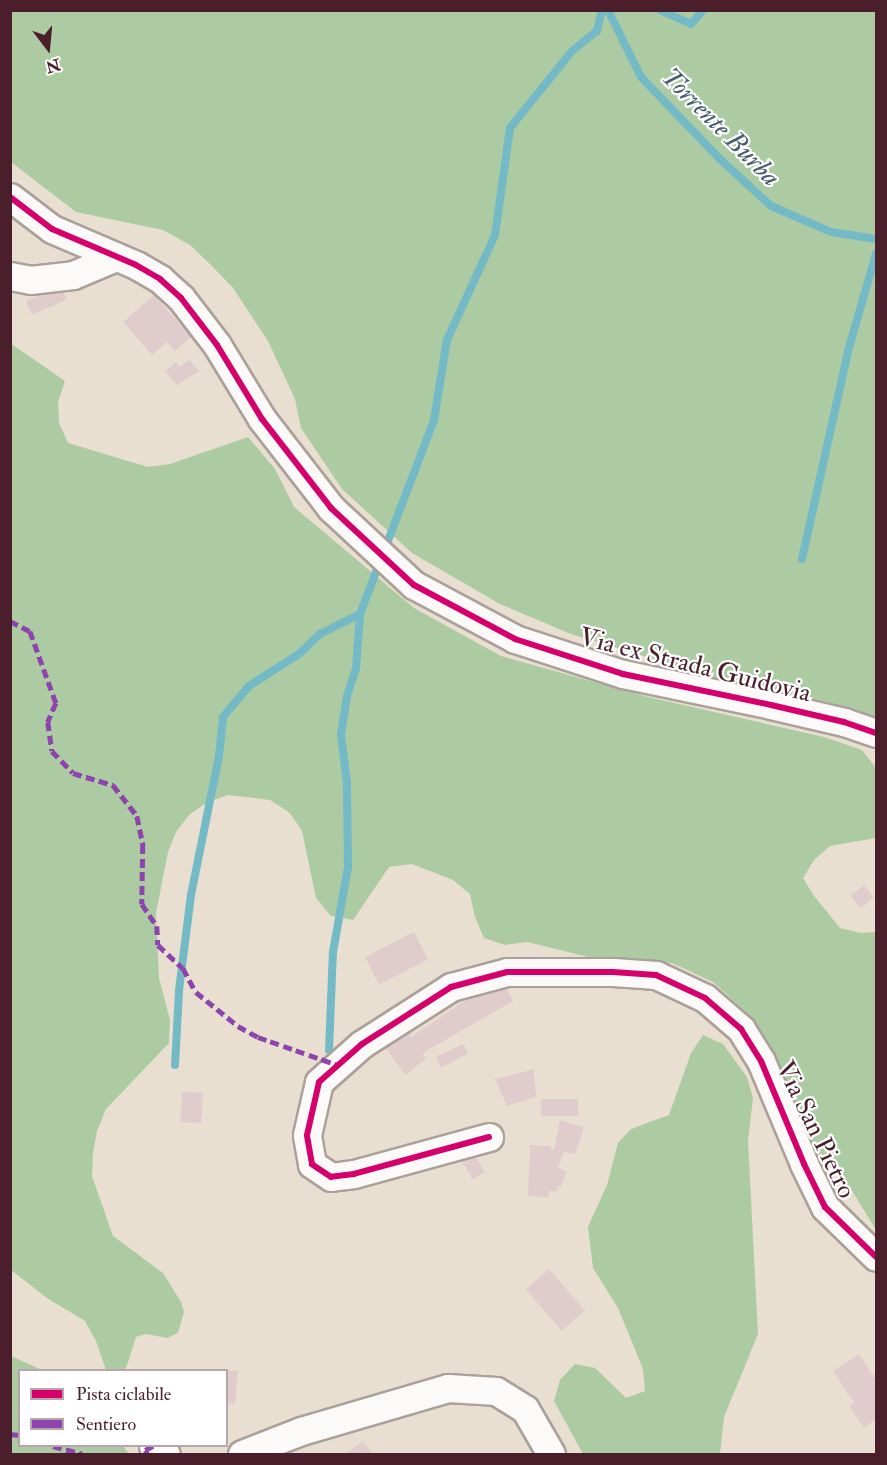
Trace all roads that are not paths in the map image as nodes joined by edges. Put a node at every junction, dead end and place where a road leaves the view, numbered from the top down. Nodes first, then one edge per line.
1 (10, 197) edge
2 (116, 256) junction
3 (10, 276) edge
4 (876, 733) edge
5 (489, 1137) dead end
6 (876, 1257) edge
7 (242, 1455) edge
8 (551, 1455) edge

1 - 2 street, Via ex Strada Guidovia
2 - 3 street
2 - 4 street, Via ex Strada Guidovia
5 - 6 street, Via San Pietro
7 - 8 street

